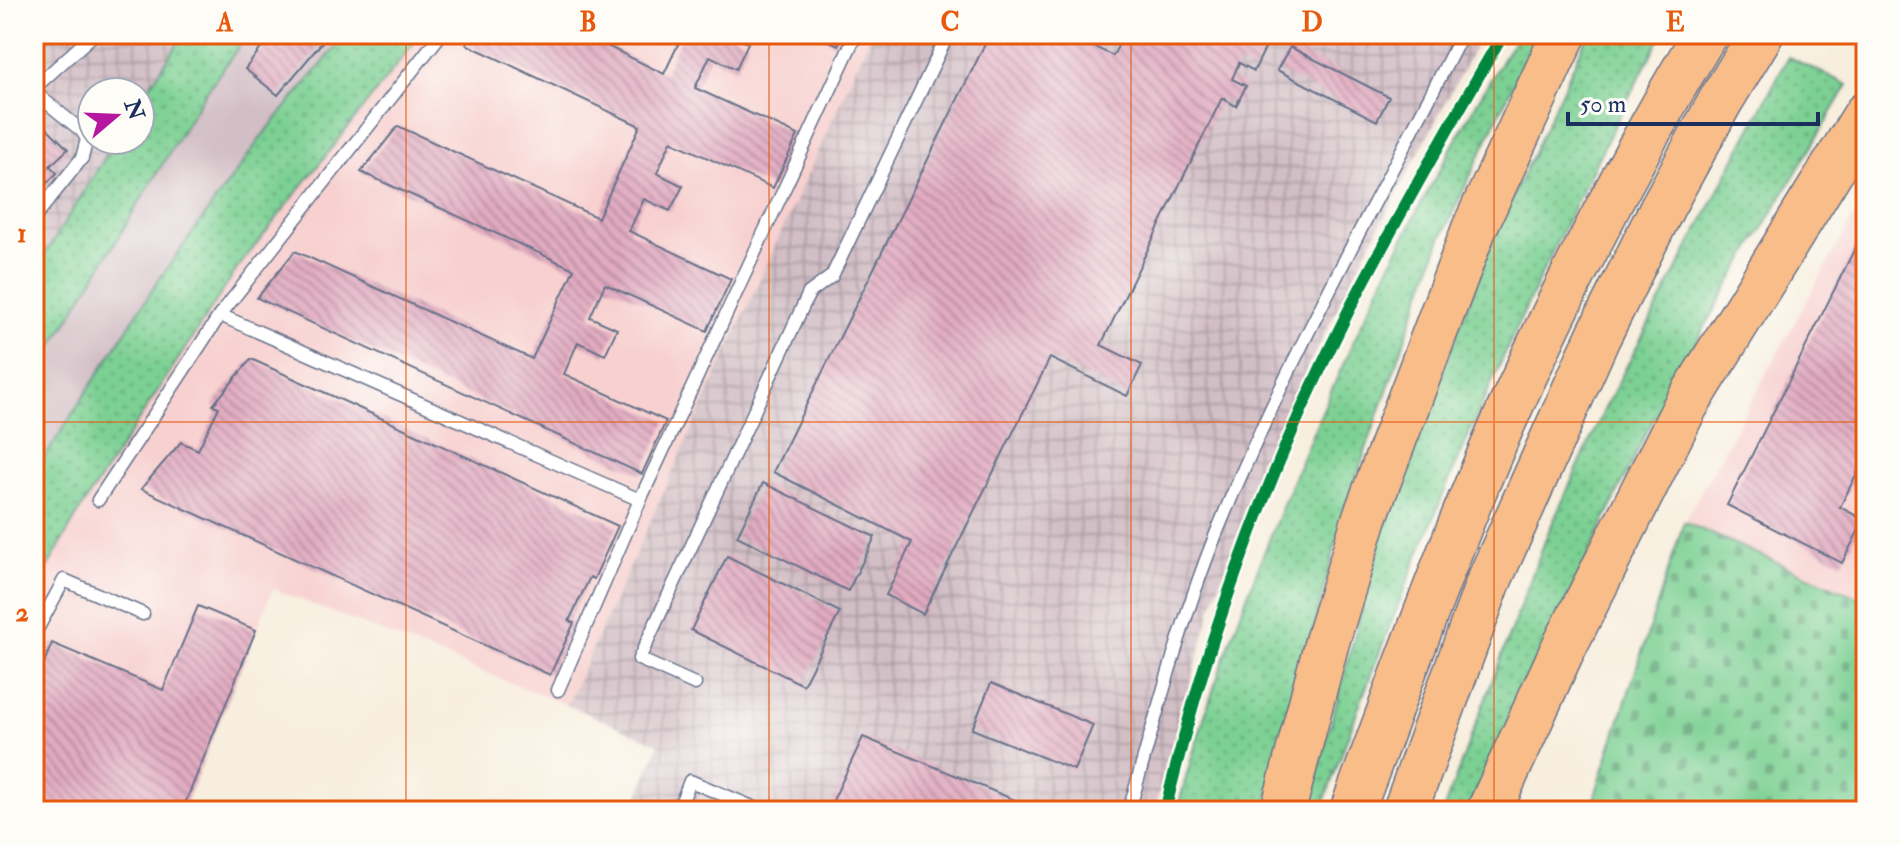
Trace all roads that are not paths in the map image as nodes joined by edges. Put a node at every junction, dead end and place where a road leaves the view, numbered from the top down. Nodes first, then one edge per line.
1 (94, 34) edge
2 (441, 34) edge
3 (856, 34) edge
4 (948, 34) edge
5 (1462, 34) edge
6 (1564, 34) edge
7 (1705, 34) edge
8 (1761, 34) edge
9 (34, 90) edge
10 (1866, 114) edge
11 (34, 218) edge
12 (220, 315) junction
13 (98, 500) dead end
14 (640, 500) junction
15 (143, 614) dead end
16 (34, 635) edge
17 (695, 684) dead end
18 (558, 690) dead end
19 (678, 811) edge
20 (762, 811) edge
21 (1129, 811) edge
22 (1283, 811) edge
23 (1352, 811) edge
24 (1405, 811) edge
25 (1489, 811) edge

1 - 9 lane
2 - 12 lane
3 - 14 lane
4 - 17 lane
5 - 21 lane
6 - 22 highway
7 - 23 highway
8 - 24 highway
9 - 11 lane
10 - 25 highway
12 - 13 lane
12 - 14 lane
14 - 18 lane
15 - 16 lane
19 - 20 lane

